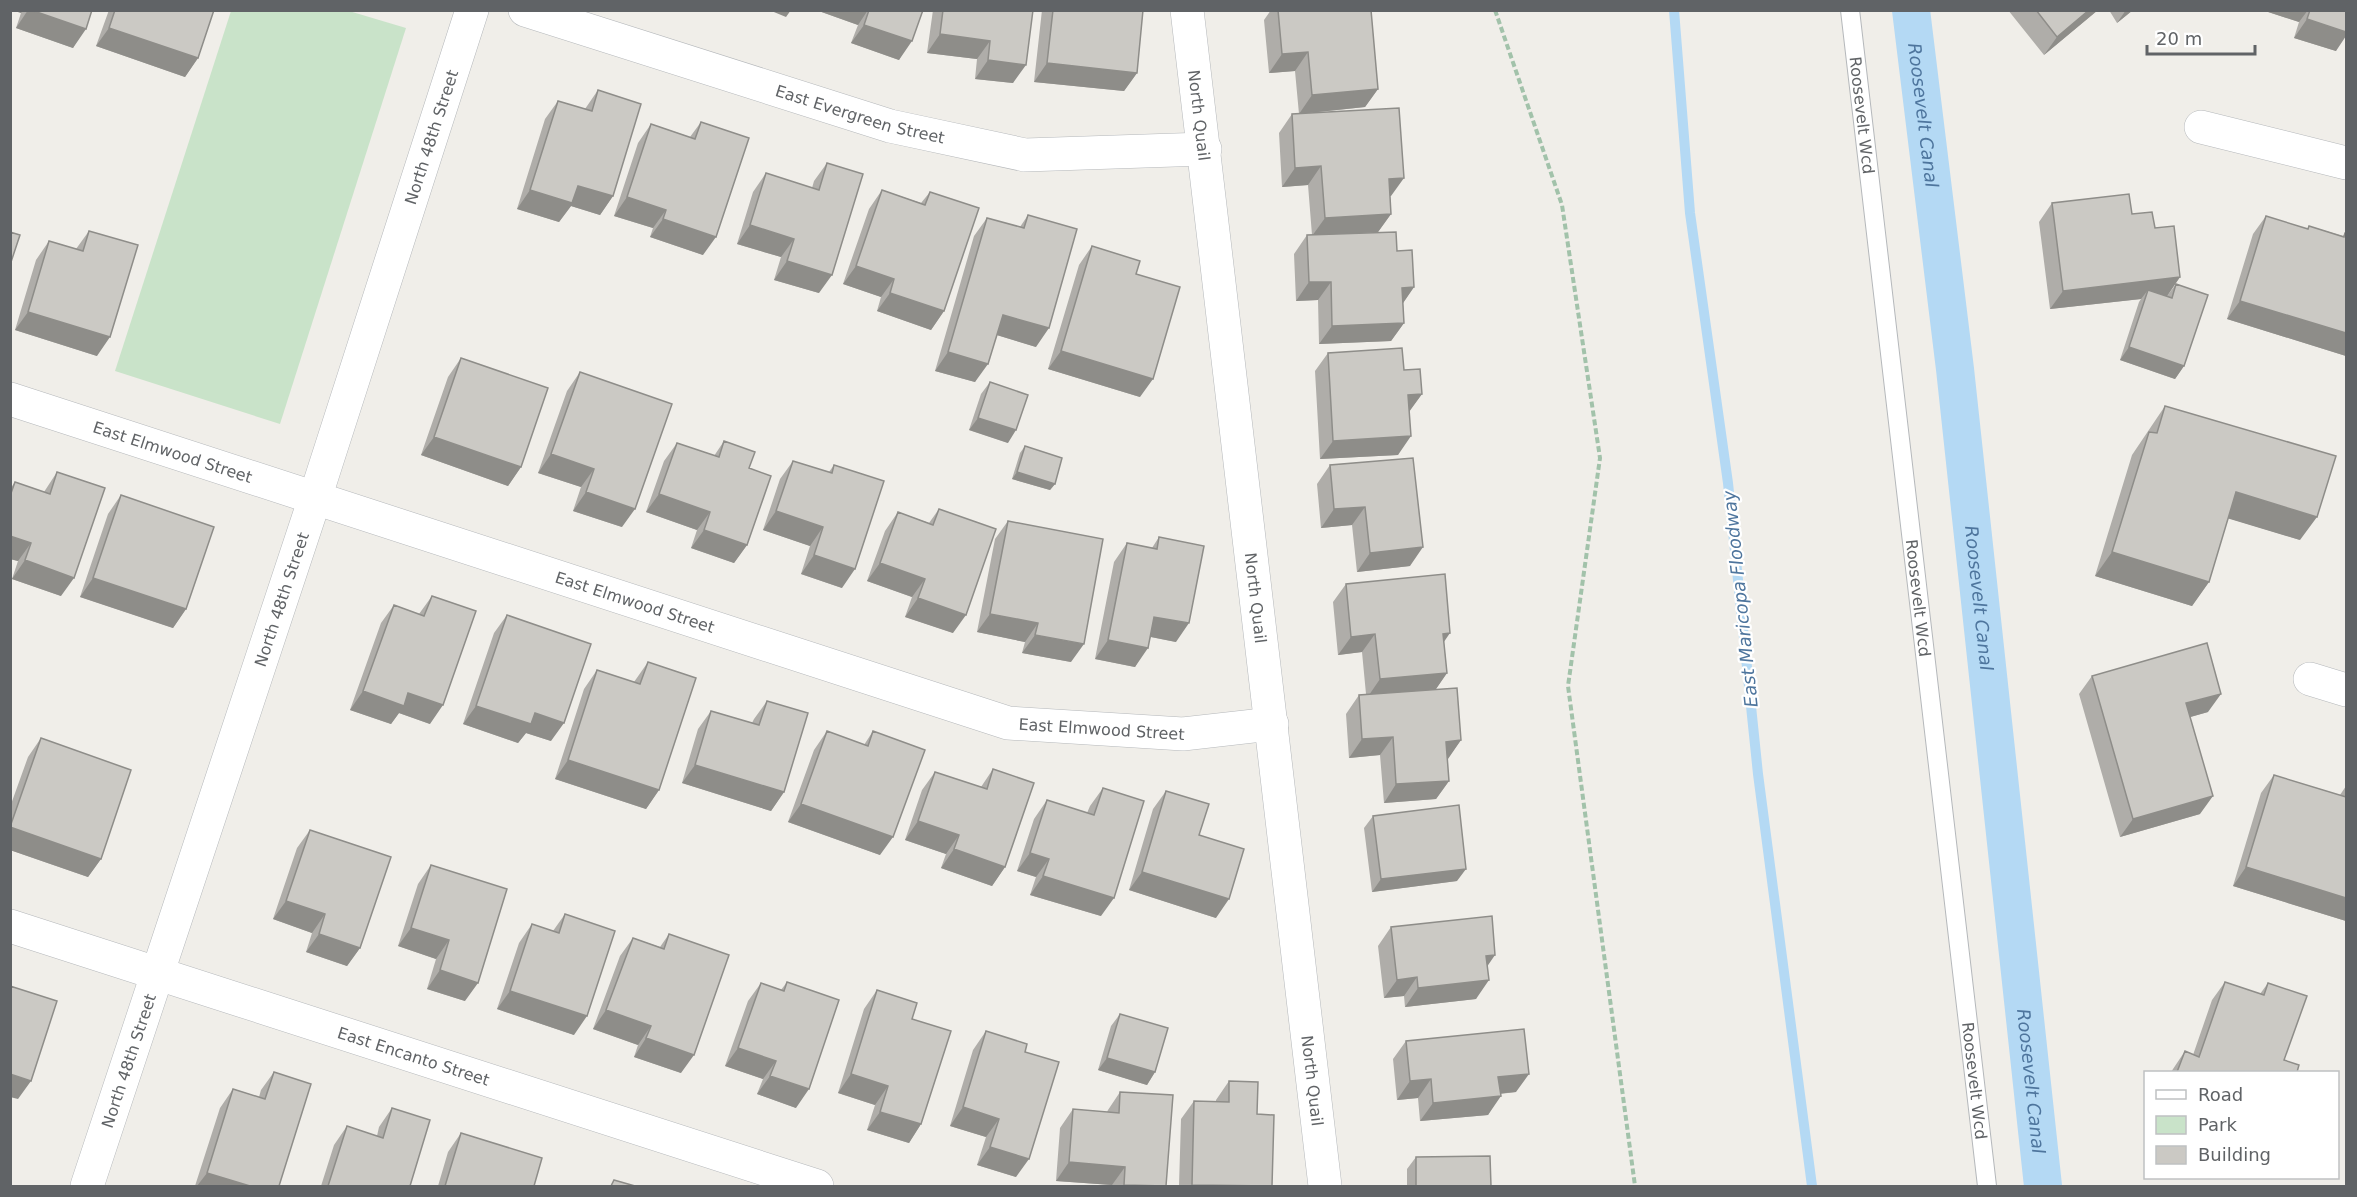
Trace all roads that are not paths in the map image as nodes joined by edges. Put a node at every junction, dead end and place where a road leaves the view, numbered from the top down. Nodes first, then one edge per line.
1 (472, 10) edge
2 (525, 10) edge
3 (1187, 10) edge
4 (1850, 10) edge
5 (2201, 127) dead end
6 (1205, 149) junction
7 (2346, 163) edge
8 (10, 399) edge
9 (315, 498) junction
10 (2310, 679) dead end
11 (2346, 690) edge
12 (1272, 724) junction
13 (10, 926) edge
14 (156, 974) junction
15 (87, 1186) edge
16 (817, 1186) edge
17 (1325, 1186) edge
18 (1987, 1186) edge

1 - 9 street, North 48th Street
2 - 6 street, East Evergreen Street
3 - 6 street, North Quail
4 - 18 lane, Roosevelt Wcd
5 - 7 street
6 - 12 street, North Quail
8 - 9 street, East Elmwood Street
9 - 12 street, East Elmwood Street
9 - 14 street, North 48th Street
10 - 11 street
12 - 17 street, North Quail
13 - 14 street, East Encanto Street
14 - 15 street, North 48th Street
14 - 16 street, East Encanto Street

